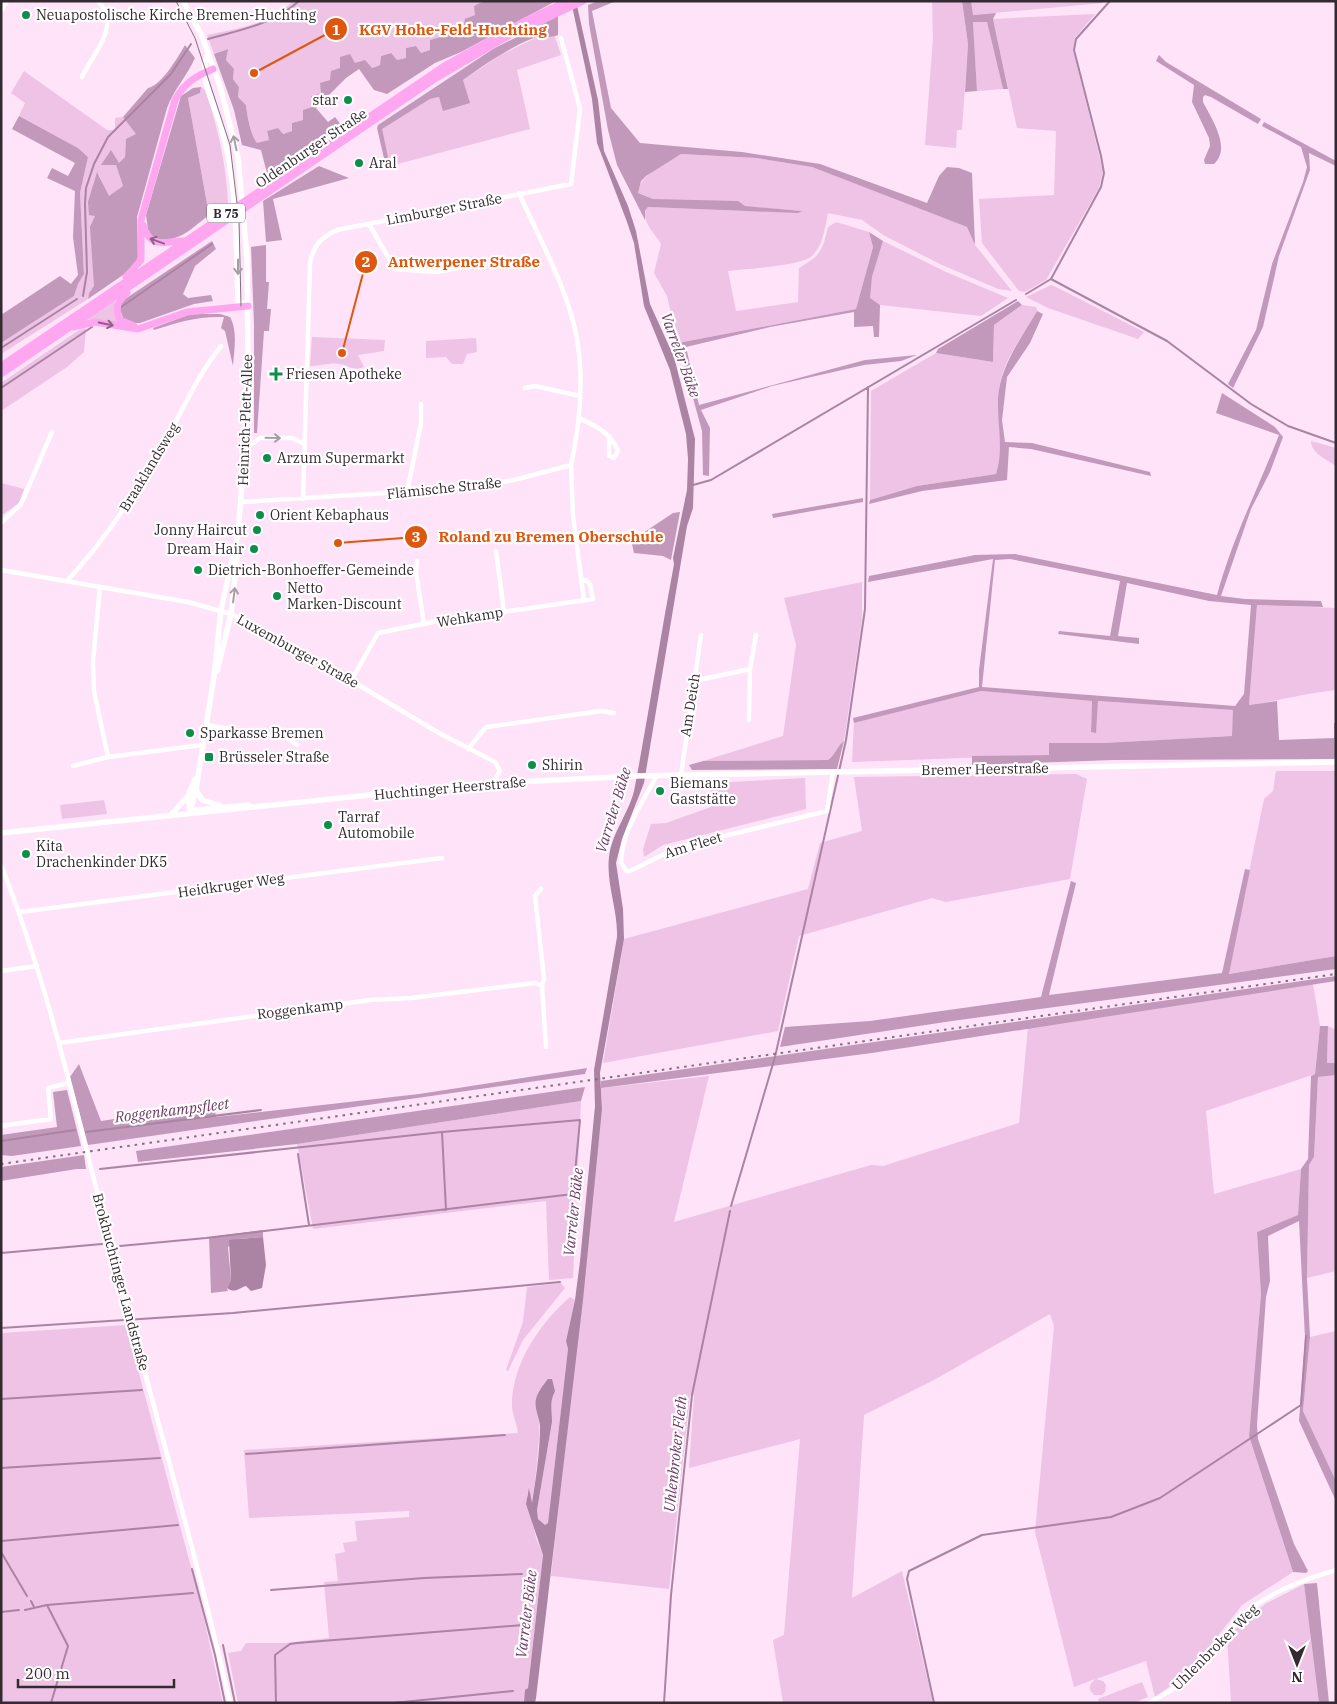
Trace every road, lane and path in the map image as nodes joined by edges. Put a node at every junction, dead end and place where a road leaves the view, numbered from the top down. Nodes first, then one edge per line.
1 (7, 1) edge
2 (98, 1) edge
3 (184, 1) edge
4 (583, 1) edge
5 (568, 3) edge
6 (558, 8) junction
7 (1, 11) edge
8 (561, 38) dead end
9 (208, 54) junction
10 (213, 69) junction
11 (203, 73) junction
12 (82, 77) dead end
13 (519, 194) junction
14 (141, 220) junction
15 (369, 224) junction
16 (185, 241) junction
17 (458, 268) dead end
18 (144, 277) junction
19 (112, 291) junction
20 (248, 306) junction
21 (69, 328) junction
22 (142, 328) junction
23 (221, 346) dead end
24 (1, 366) edge
25 (1, 374) edge
26 (525, 388) dead end
27 (580, 396) junction
28 (421, 404) dead end
29 (579, 418) junction
30 (52, 432) dead end
31 (609, 436) dead end
32 (304, 444) junction
33 (245, 449) junction
34 (571, 465) junction
35 (408, 492) junction
36 (303, 499) junction
37 (242, 502) junction
38 (1, 523) edge
39 (238, 532) junction
40 (496, 551) dead end
41 (417, 561) dead end
42 (1, 570) edge
43 (67, 581) junction
44 (582, 581) junction
45 (100, 587) junction
46 (584, 600) junction
47 (221, 610) junction
48 (504, 612) junction
49 (231, 614) junction
50 (424, 624) junction
51 (701, 635) dead end
52 (756, 635) dead end
53 (750, 669) junction
54 (214, 677) junction
55 (351, 681) junction
56 (694, 681) junction
57 (614, 713) dead end
58 (749, 720) dead end
59 (206, 726) junction
60 (202, 745) junction
61 (297, 745) dead end
62 (468, 749) junction
63 (108, 757) junction
64 (1336, 762) edge
65 (73, 766) dead end
66 (834, 772) junction
67 (196, 774) junction
68 (657, 775) junction
69 (681, 775) junction
70 (635, 776) joint
71 (493, 783) junction
72 (196, 789) junction
73 (188, 796) junction
74 (265, 806) junction
75 (225, 807) junction
76 (190, 813) junction
77 (171, 815) junction
78 (1, 833) edge
79 (442, 858) dead end
80 (1, 865) edge
81 (541, 889) dead end
82 (20, 912) junction
83 (37, 966) junction
84 (1, 971) edge
85 (542, 986) junction
86 (59, 1043) junction
87 (546, 1047) dead end
88 (68, 1083) junction
89 (1, 1126) edge
90 (1336, 1570) edge
91 (230, 1703) edge
92 (1149, 1703) edge

1 - 7 street
2 - 12 street
3 - 9 main road, Heinrich-Plett-Allee
4 - 5 highway, B 75
5 - 6 highway, Oldenburger Straße / B 75
6 - 16 highway, Oldenburger Straße / B 75
6 - 18 highway, Oldenburger Straße / B 75
8 - 13 street, Limburger Straße
9 - 10 main road, Heinrich-Plett-Allee
9 - 11 main road
10 - 11 highway
20 -> 10 main road, Heinrich-Plett-Allee
11 - 14 highway
11 -> 20 main road
13 - 15 street, Limburger Straße
13 - 27 street
16 -> 14 highway
14 - 19 highway
15 - 17 street
15 - 32 street, Limburger Straße
16 - 19 highway, Oldenburger Straße / B 75
18 - 21 highway, Oldenburger Straße / B 75
18 - 22 highway
19 - 24 highway, Oldenburger Straße / B 75
20 - 22 highway
20 - 33 main road, Heinrich-Plett-Allee
21 -> 22 highway
21 - 25 highway, Oldenburger Straße / B 75
23 - 43 street, Braaklandsweg
26 - 27 street
27 - 29 street
28 - 35 street
29 - 31 street
29 - 34 street
30 - 38 street
33 -> 32 street
32 - 36 street
33 - 37 main road, Heinrich-Plett-Allee
34 - 35 street, Flämische Straße
34 - 44 street
35 - 36 street, Flämische Straße
36 - 37 street, Flämische Straße
37 - 39 main road, Heinrich-Plett-Allee
39 - 47 main road, Heinrich-Plett-Allee
49 -> 39 main road, Heinrich-Plett-Allee
40 - 48 street
41 - 50 street
42 - 43 street, Luxemburger Straße
43 - 45 street, Luxemburger Straße
44 - 46 street
44 - 46 street
45 - 47 street, Luxemburger Straße
45 - 63 street
46 - 48 street, Wehkamp
47 - 49 street, Luxemburger Straße
47 - 54 main road, Heinrich-Plett-Allee
48 - 50 street, Wehkamp
49 - 54 main road, Heinrich-Plett-Allee
49 - 55 street, Luxemburger Straße
50 - 55 street, Wehkamp
51 - 56 street, Am Deich
52 - 53 street
53 - 56 street
53 - 58 street
54 - 59 main road, Heinrich-Plett-Allee
55 - 62 street, Luxemburger Straße
56 - 69 street, Am Deich
57 - 62 street
59 - 60 main road, Heinrich-Plett-Allee
59 - 61 street
60 - 63 street
60 - 67 main road, Heinrich-Plett-Allee
62 - 71 street, Luxemburger Straße
63 - 65 street
64 - 66 main road, Bremer Heerstraße
66 - 68 street, Am Fleet
66 - 69 main road, Bremer Heerstraße
67 - 72 main road, Heinrich-Plett-Allee
67 - 73 main road, Heinrich-Plett-Allee
68 - 69 main road, Bremer Heerstraße
68 - 70 main road, Bremer Heerstraße
70 - 71 main road, Huchtinger Heerstraße
71 - 74 main road, Huchtinger Heerstraße
72 - 75 main road
72 - 76 main road, Heinrich-Plett-Allee
73 - 76 main road, Heinrich-Plett-Allee
73 - 77 main road, Heinrich-Plett-Allee
74 - 75 main road, Huchtinger Heerstraße
74 - 76 main road, Huchtinger Heerstraße
75 - 76 main road, Huchtinger Heerstraße
76 - 77 main road, Huchtinger Heerstraße
77 - 78 main road, Huchtinger Heerstraße
79 - 82 street, Heidkruger Weg
80 - 82 street, Brokhuchtinger Landstraße
81 - 85 street
82 - 83 street, Brokhuchtinger Landstraße
83 - 84 street
83 - 86 street, Brokhuchtinger Landstraße
85 - 86 street, Roggenkamp
85 - 87 street
86 - 88 street, Brokhuchtinger Landstraße
88 - 89 street
88 - 91 street, Brokhuchtinger Landstraße
90 - 92 street, Uhlenbroker Weg

